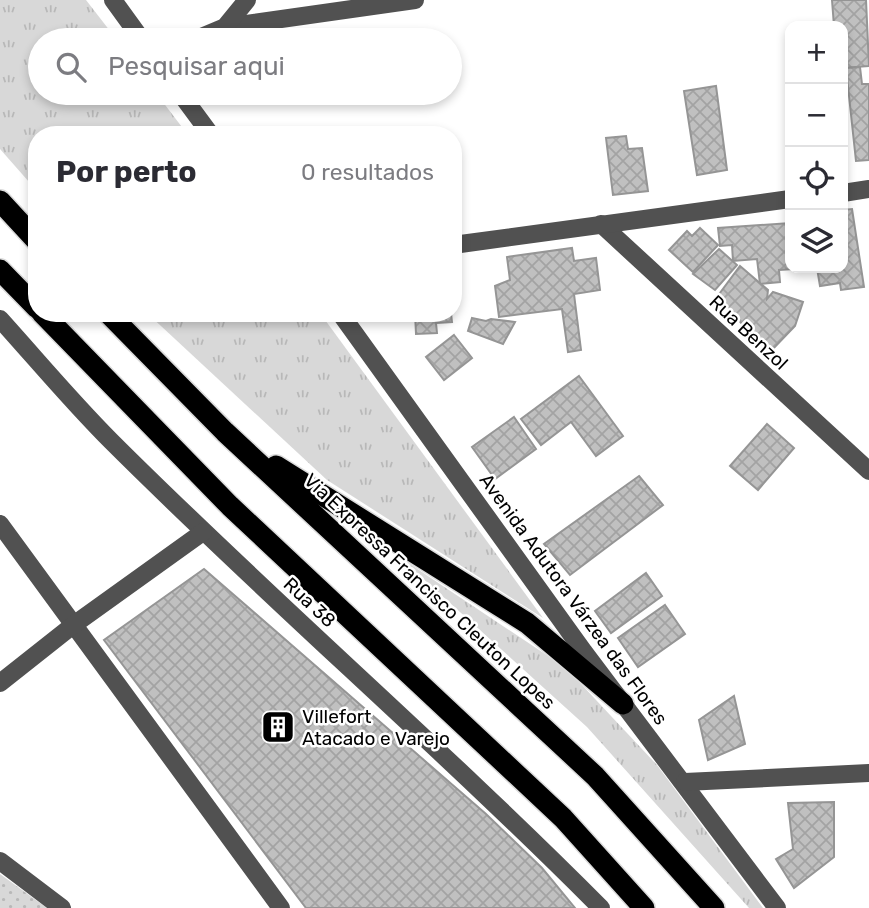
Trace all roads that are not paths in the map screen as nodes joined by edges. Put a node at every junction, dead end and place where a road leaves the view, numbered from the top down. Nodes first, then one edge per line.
1 (113, 0) edge
2 (247, 0) edge
3 (415, 0) edge
4 (225, 27) joint
5 (133, 28) edge
6 (189, 105) edge
7 (204, 126) edge
8 (869, 189) edge
9 (848, 192) edge
10 (0, 201) edge
11 (785, 201) edge
12 (601, 224) junction
13 (28, 231) edge
14 (462, 244) edge
15 (0, 270) edge
16 (28, 299) edge
17 (0, 319) edge
18 (51, 322) edge
19 (117, 322) edge
20 (347, 322) edge
21 (225, 432) junction
22 (869, 471) edge
23 (0, 524) edge
24 (203, 532) junction
25 (72, 626) junction
26 (0, 683) edge
27 (623, 704) junction
28 (869, 773) edge
29 (685, 782) junction
30 (0, 861) edge
31 (62, 908) edge
32 (281, 908) edge
33 (601, 908) edge
34 (644, 908) edge
35 (714, 908) edge
36 (777, 908) edge

1 - 5 street
2 - 4 street
3 - 4 street
6 - 7 street
8 - 9 street
10 - 13 highway
11 - 12 street
12 - 14 street
12 - 22 street, Rua Benzol
15 - 16 highway
17 - 24 street, Rua 38
18 - 34 highway
19 - 21 highway, Via Expressa Francisco Cleuton Lopes
20 - 27 street, Avenida Adutora Várzea das Flores
21 - 27 highway
21 - 35 highway, Via Expressa Francisco Cleuton Lopes
23 - 25 street
24 - 25 street
24 - 33 street, Rua 38
25 - 26 street
25 - 32 street
27 - 29 street, Avenida Adutora Várzea das Flores
28 - 29 street
29 - 36 street, Avenida Adutora Várzea das Flores
30 - 31 street

